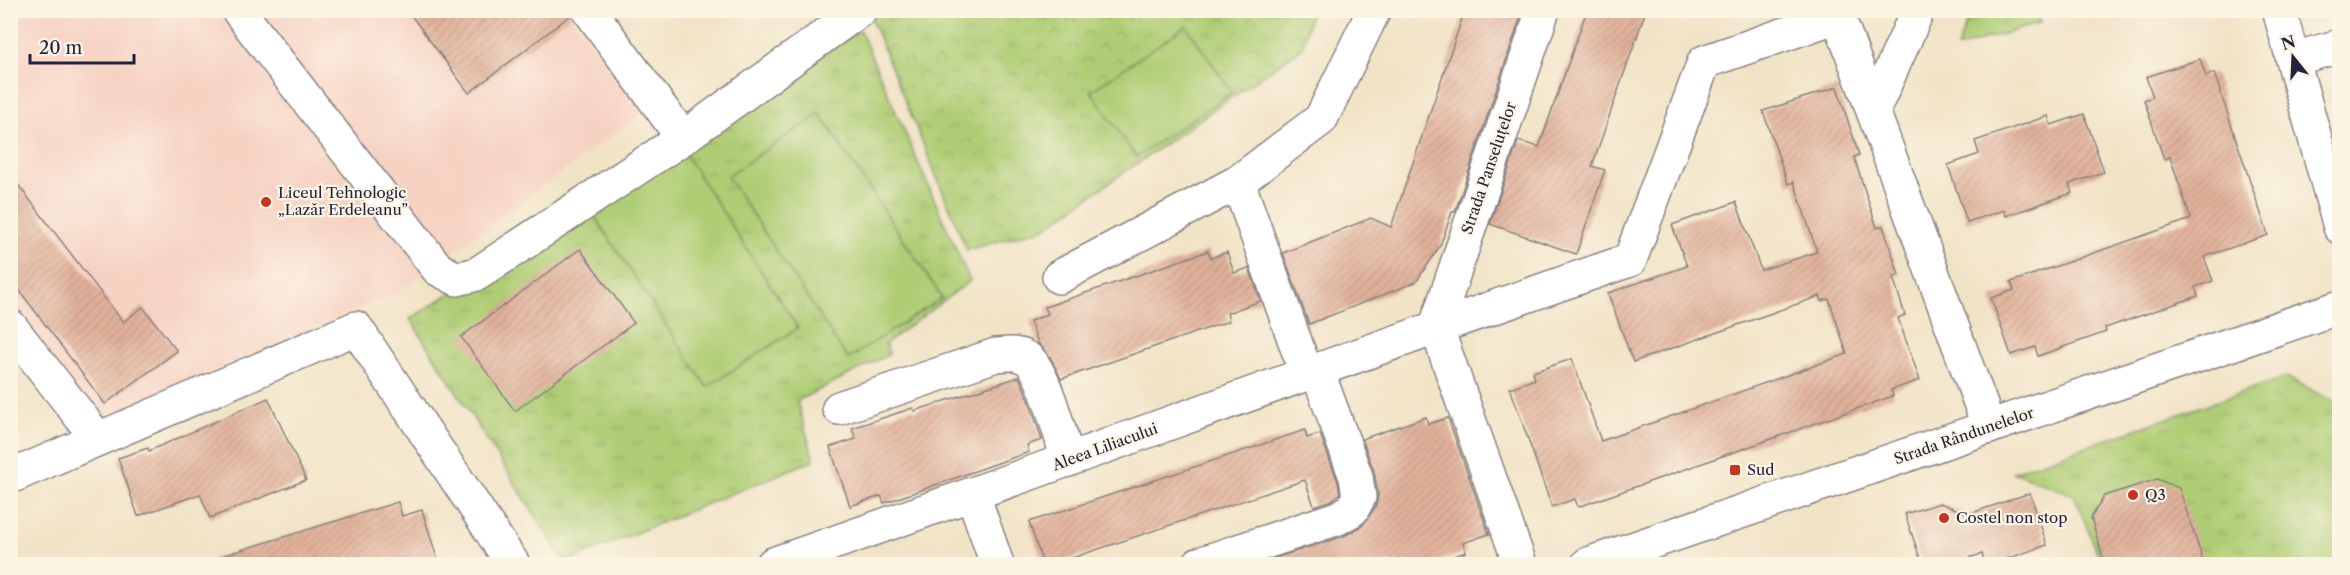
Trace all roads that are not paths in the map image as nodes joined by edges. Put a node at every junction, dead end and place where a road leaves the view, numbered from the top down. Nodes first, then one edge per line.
1 (238, 10) edge
2 (589, 10) edge
3 (860, 10) edge
4 (1374, 10) edge
5 (1543, 10) edge
6 (1918, 10) edge
7 (2279, 10) edge
8 (1837, 13) edge
9 (2340, 46) edge
10 (2293, 59) junction
11 (1873, 111) junction
12 (683, 138) junction
13 (1238, 182) junction
14 (2340, 227) edge
15 (1059, 278) dead end
16 (2340, 308) edge
17 (10, 326) edge
18 (1436, 326) junction
19 (1312, 372) junction
20 (839, 408) dead end
21 (1989, 427) junction
22 (98, 439) junction
23 (1068, 460) junction
24 (10, 477) edge
25 (973, 495) junction
26 (513, 564) edge
27 (773, 564) edge
28 (997, 564) edge
29 (1199, 564) edge
30 (1520, 564) edge
31 (1588, 564) edge

1 - 12 street
2 - 12 street
3 - 12 street
4 - 13 street
5 - 18 street, Strada Panseluțelor
6 - 11 street
7 - 10 street
8 - 11 street
8 - 18 street, Aleea Liliacului
9 - 10 street
10 - 14 street
11 - 21 street
13 - 15 street
13 - 19 street
16 - 21 street, Strada Rândunelelor
17 - 22 street
18 - 19 street, Aleea Liliacului
18 - 30 street
19 - 23 street, Aleea Liliacului
19 - 29 street
20 - 23 street
21 - 31 street, Strada Rândunelelor
22 - 24 street
22 - 26 street
23 - 25 street, Aleea Liliacului
25 - 27 street, Aleea Liliacului
25 - 28 street

